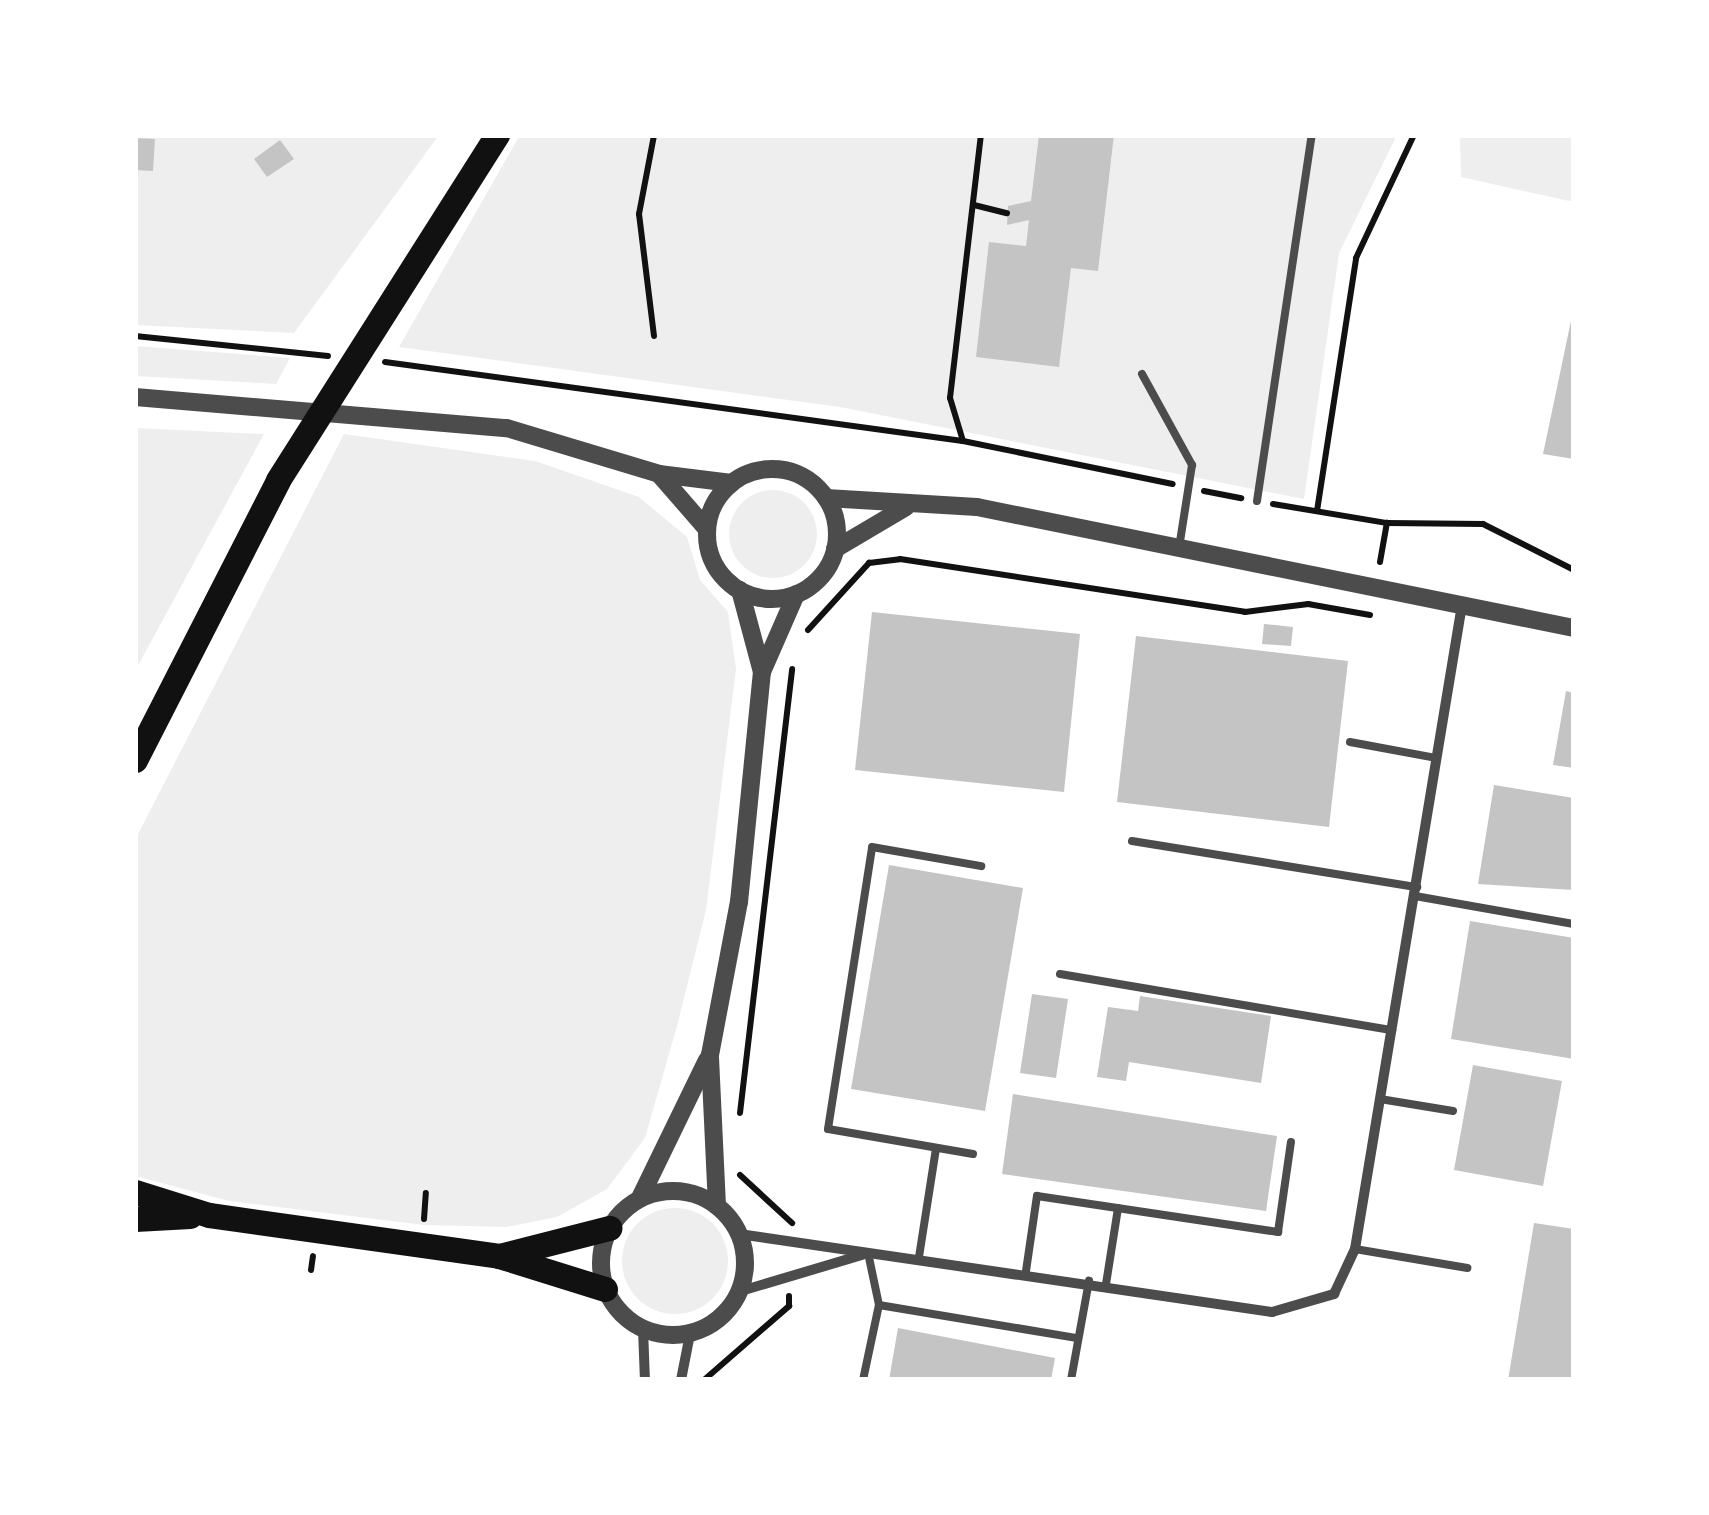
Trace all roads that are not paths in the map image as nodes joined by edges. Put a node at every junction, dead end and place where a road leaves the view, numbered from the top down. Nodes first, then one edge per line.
1 (497, 135) edge
2 (1312, 135) edge
3 (1142, 374) dead end
4 (135, 397) edge
5 (659, 474) junction
6 (731, 483) junction
7 (826, 498) junction
8 (1257, 501) dead end
9 (906, 506) junction
10 (706, 527) junction
11 (835, 548) junction
12 (1178, 548) junction
13 (740, 590) junction
14 (796, 594) junction
15 (1462, 604) junction
16 (1574, 628) edge
17 (762, 672) junction
18 (1350, 742) dead end
19 (1436, 758) junction
20 (135, 760) edge
21 (1132, 841) dead end
22 (981, 866) dead end
23 (1416, 892) junction
24 (1574, 924) edge
25 (1060, 974) dead end
26 (1392, 1030) junction
27 (710, 1056) junction
28 (1380, 1099) junction
29 (1453, 1110) dead end
30 (1291, 1142) dead end
31 (936, 1148) junction
32 (973, 1154) dead end
33 (135, 1192) edge
34 (640, 1198) junction
35 (718, 1206) junction
36 (1118, 1208) junction
37 (209, 1215) junction
38 (135, 1219) edge
39 (609, 1228) junction
40 (740, 1234) junction
41 (1356, 1249) junction
42 (868, 1253) junction
43 (499, 1256) junction
44 (920, 1257) junction
45 (1467, 1268) dead end
46 (1026, 1271) junction
47 (1088, 1281) junction
48 (1106, 1284) junction
49 (605, 1289) junction
50 (741, 1291) junction
51 (879, 1305) junction
52 (642, 1329) junction
53 (690, 1334) junction
54 (1077, 1338) junction
55 (645, 1380) edge
56 (681, 1380) edge
57 (864, 1380) edge
58 (1071, 1380) edge

1 - 20 highway
2 - 8 lane
3 - 12 lane
4 - 5 street
5 - 6 street
5 - 10 street
6 - 7 street
6 - 10 street
7 - 9 street
7 - 11 street
9 - 11 street
9 - 12 street
10 - 13 street
11 - 14 street
12 - 15 street
13 - 14 street
13 - 17 street
14 - 17 street
15 - 16 street
15 - 19 street
17 - 27 street
18 - 19 lane
19 - 23 street
21 - 23 lane
22 - 31 lane
23 - 24 lane
23 - 26 street
25 - 26 lane
26 - 28 street
27 - 34 street
27 - 35 street
28 - 29 lane
28 - 41 street
30 - 36 lane
31 - 32 lane
31 - 44 lane
33 - 37 highway
34 - 35 street
34 - 39 street
35 - 40 street
36 - 46 lane
36 - 48 lane
37 - 38 highway
37 - 43 highway
39 - 43 highway
39 - 49 street
40 - 42 street
40 - 50 street
41 - 45 lane
41 - 48 street
42 - 44 street
42 - 50 street
42 - 51 lane
43 - 49 highway
44 - 46 street
46 - 47 street
47 - 48 street
47 - 54 lane
49 - 52 street
50 - 53 street
51 - 54 lane
51 - 57 lane
52 - 53 street
52 - 55 street
53 - 56 street
54 - 58 lane

